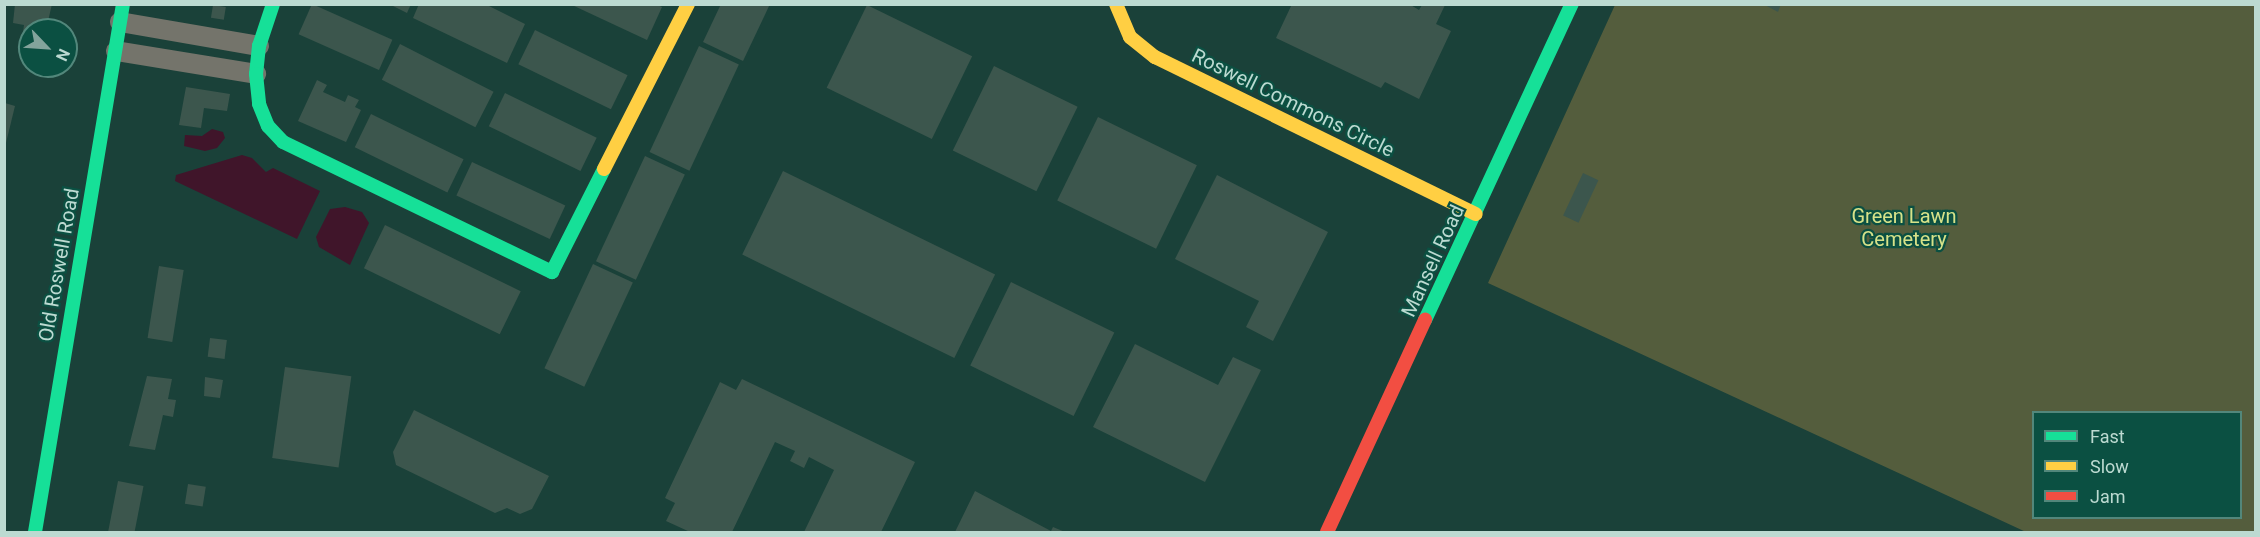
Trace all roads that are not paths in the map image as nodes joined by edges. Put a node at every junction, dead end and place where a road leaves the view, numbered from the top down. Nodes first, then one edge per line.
1 (273, 4) edge
2 (687, 4) edge
3 (1116, 4) edge
4 (1572, 4) edge
5 (122, 13) edge
6 (215, 39) junction
7 (259, 46) junction
8 (116, 51) junction
9 (211, 66) junction
10 (256, 74) junction
11 (1476, 214) junction
12 (35, 532) edge
13 (1327, 532) edge

1 - 7 street
2 - 10 street
3 - 11 street, Roswell Commons Circle
4 - 11 street, Mansell Road
5 - 6 street
5 - 8 street, Old Roswell Road
6 - 7 street
6 - 9 street
7 - 10 street
8 - 9 street
8 - 12 street, Old Roswell Road
9 - 10 street
11 - 13 street, Mansell Road

